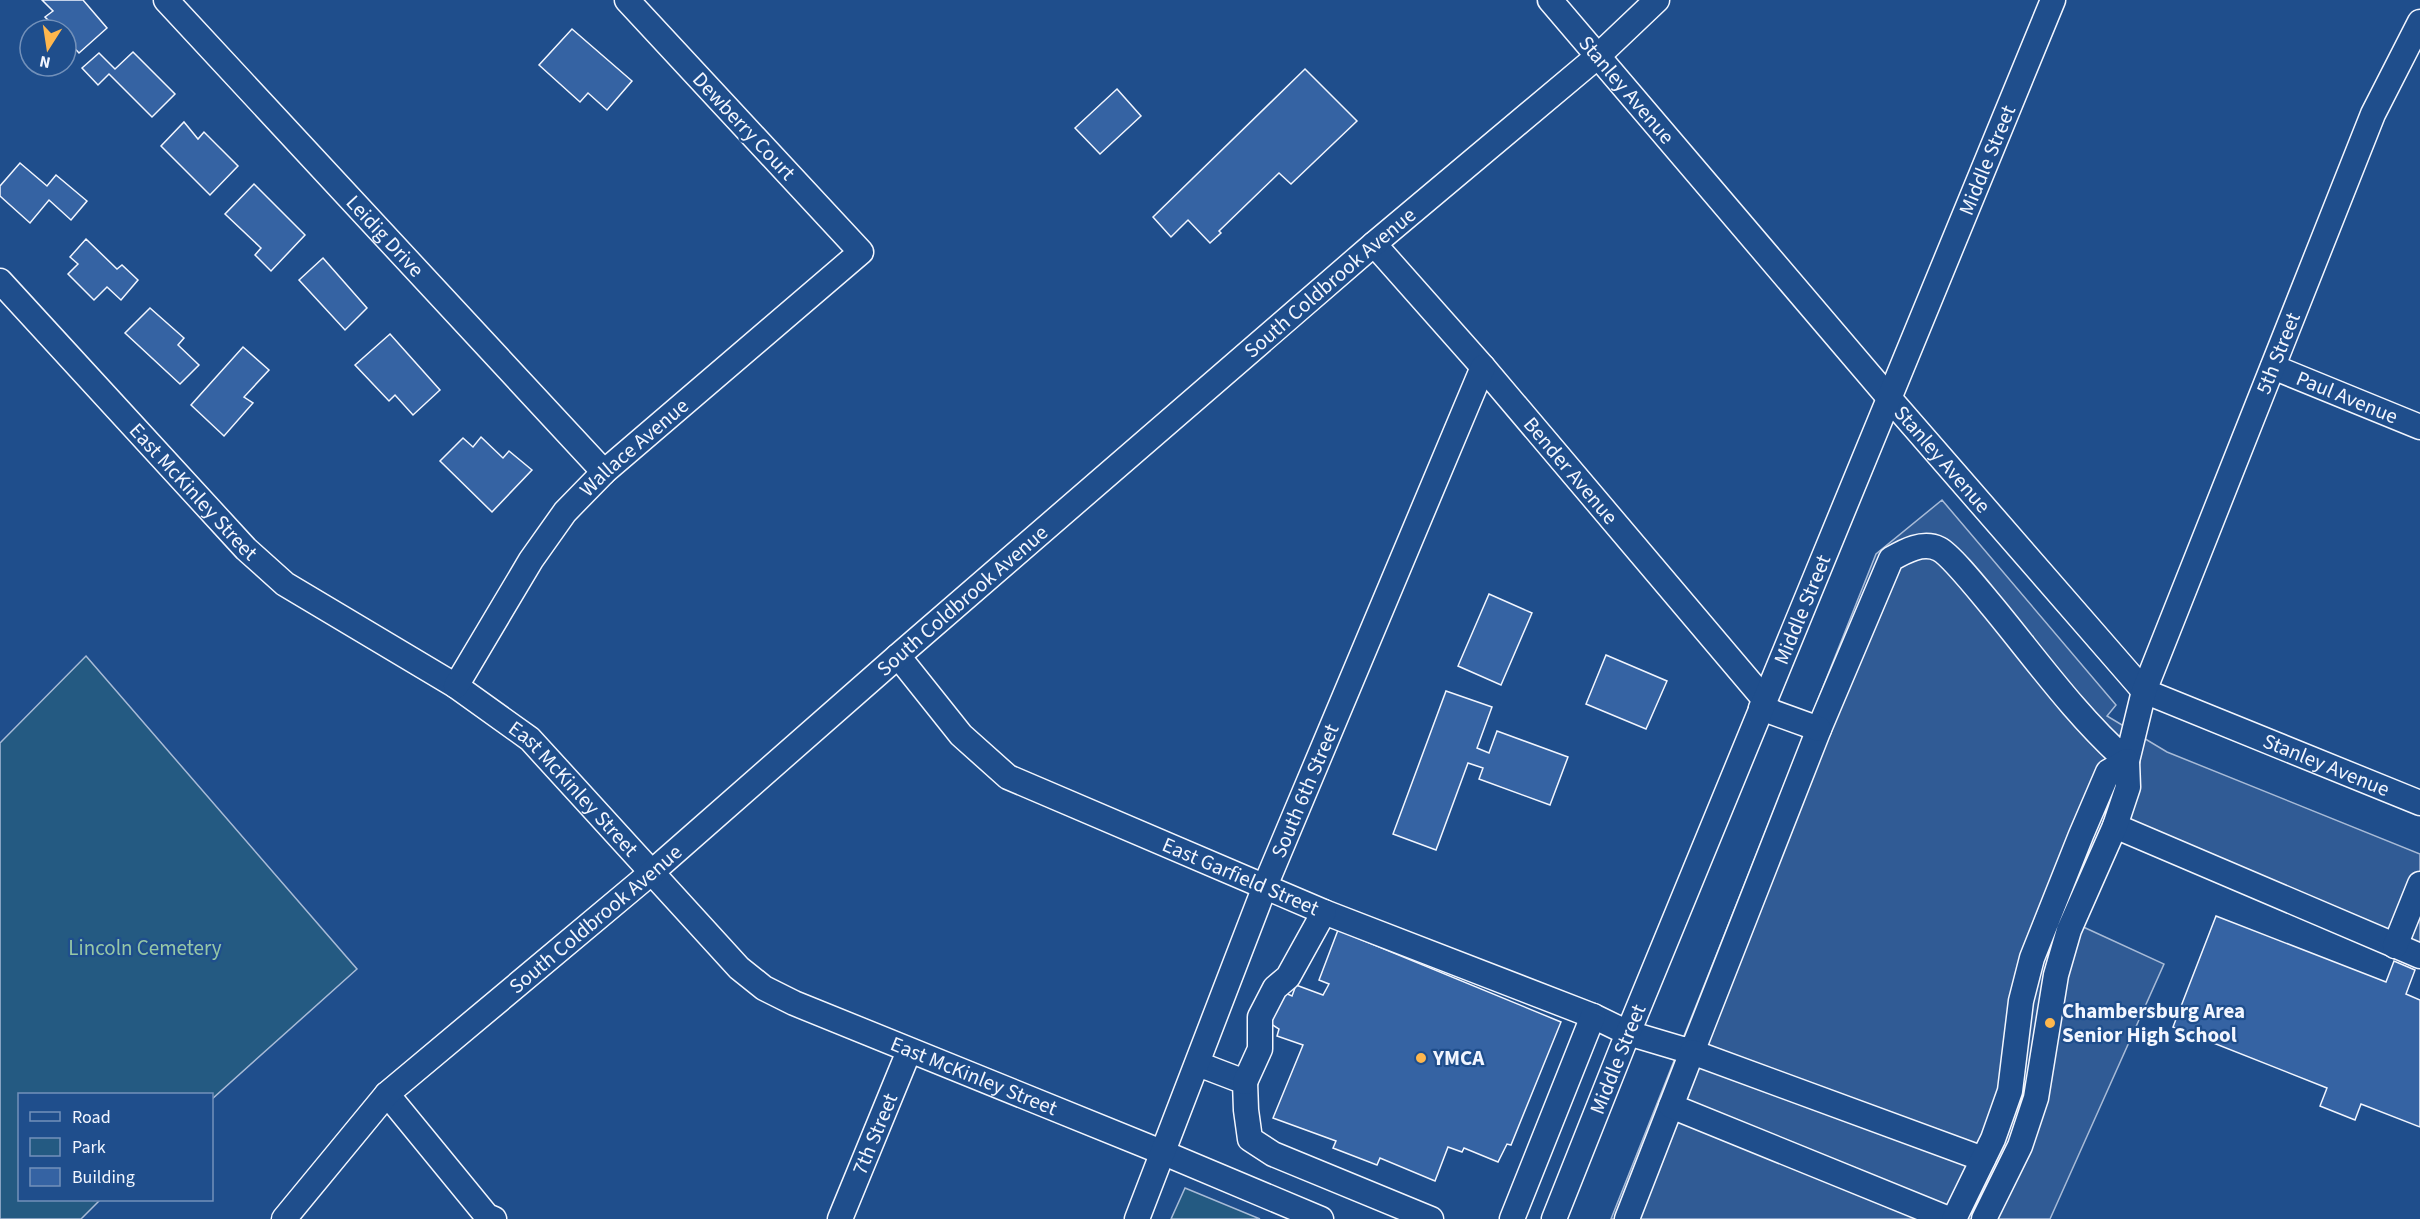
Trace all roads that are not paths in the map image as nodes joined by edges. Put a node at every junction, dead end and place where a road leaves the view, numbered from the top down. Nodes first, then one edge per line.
1 (166, 0) edge
2 (627, 0) edge
3 (1550, 0) edge
4 (1658, 0) edge
5 (2053, 0) edge
6 (2420, 22) edge
7 (1598, 56) junction
8 (1374, 244) junction
9 (861, 252) joint
10 (0, 281) edge
11 (1483, 367) junction
12 (2273, 368) junction
13 (1890, 399) junction
14 (2420, 427) edge
15 (604, 472) junction
16 (898, 656) junction
17 (456, 686) junction
18 (2144, 691) junction
19 (1763, 704) junction
20 (1819, 729) junction
21 (2127, 761) junction
22 (2420, 803) edge
23 (2115, 826) junction
24 (651, 873) junction
25 (2420, 884) edge
26 (1265, 886) junction
27 (1324, 912) junction
28 (2395, 946) junction
29 (2420, 956) edge
30 (1593, 1017) junction
31 (1628, 1033) junction
32 (909, 1051) junction
33 (1692, 1052) junction
34 (1198, 1064) junction
35 (1245, 1082) junction
36 (387, 1094) junction
37 (2005, 1104) junction
38 (1671, 1106) junction
39 (2031, 1113) junction
40 (1164, 1153) junction
41 (1983, 1159) junction
42 (284, 1219) edge
43 (494, 1219) edge
44 (840, 1219) edge
45 (1137, 1219) edge
46 (1321, 1219) edge
47 (1431, 1219) edge
48 (1512, 1219) edge
49 (1554, 1219) edge
50 (1627, 1219) edge
51 (1949, 1219) edge
52 (1954, 1219) edge
53 (1984, 1219) edge

1 - 15 street, Leidig Drive
2 - 9 street, Dewberry Court
3 - 7 street, Stanley Avenue
4 - 7 street, South Coldbrook Avenue
5 - 13 street, Middle Street
6 - 12 street, 5th Street
7 - 8 street, South Coldbrook Avenue
7 - 13 street, Stanley Avenue
8 - 11 street, Bender Avenue
8 - 16 street, South Coldbrook Avenue
9 - 15 street, Wallace Avenue
10 - 17 street, East McKinley Street
11 - 19 street, Bender Avenue
11 - 26 street, South 6th Street
12 - 14 street, Paul Avenue
12 - 18 street, 5th Street
13 - 18 street, Stanley Avenue
13 - 19 street, Middle Street
15 - 17 street, Wallace Avenue
16 - 24 street, South Coldbrook Avenue
16 - 26 street, East Garfield Street
17 - 24 street, East McKinley Street
18 - 21 street, 5th Street
18 - 22 street, Stanley Avenue
19 - 20 street
19 - 31 street, Middle Street
20 - 21 street
20 - 33 street
21 - 23 street, 5th Street
21 - 37 street
23 - 28 street
23 - 39 street, 5th Street
24 - 32 street, East McKinley Street
24 - 36 street, South Coldbrook Avenue
25 - 28 street
26 - 27 street, East Garfield Street
26 - 34 street, South 6th Street
27 - 30 street, East Garfield Street
27 - 35 street
28 - 29 street
30 - 31 street, East Garfield Street
30 - 48 street
31 - 33 street, East Garfield Street
31 - 49 street, Middle Street
32 - 40 street, East McKinley Street
32 - 44 street, 7th Street
33 - 38 street
33 - 41 street, East Garfield Street
34 - 35 street
34 - 40 street, South 6th Street
35 - 47 street
36 - 42 street, South Coldbrook Avenue
36 - 43 street
37 - 39 street
37 - 41 street
38 - 50 street
38 - 51 street
39 - 53 street, 5th Street
40 - 45 street, South 6th Street
40 - 46 street, East McKinley Street
41 - 52 street

